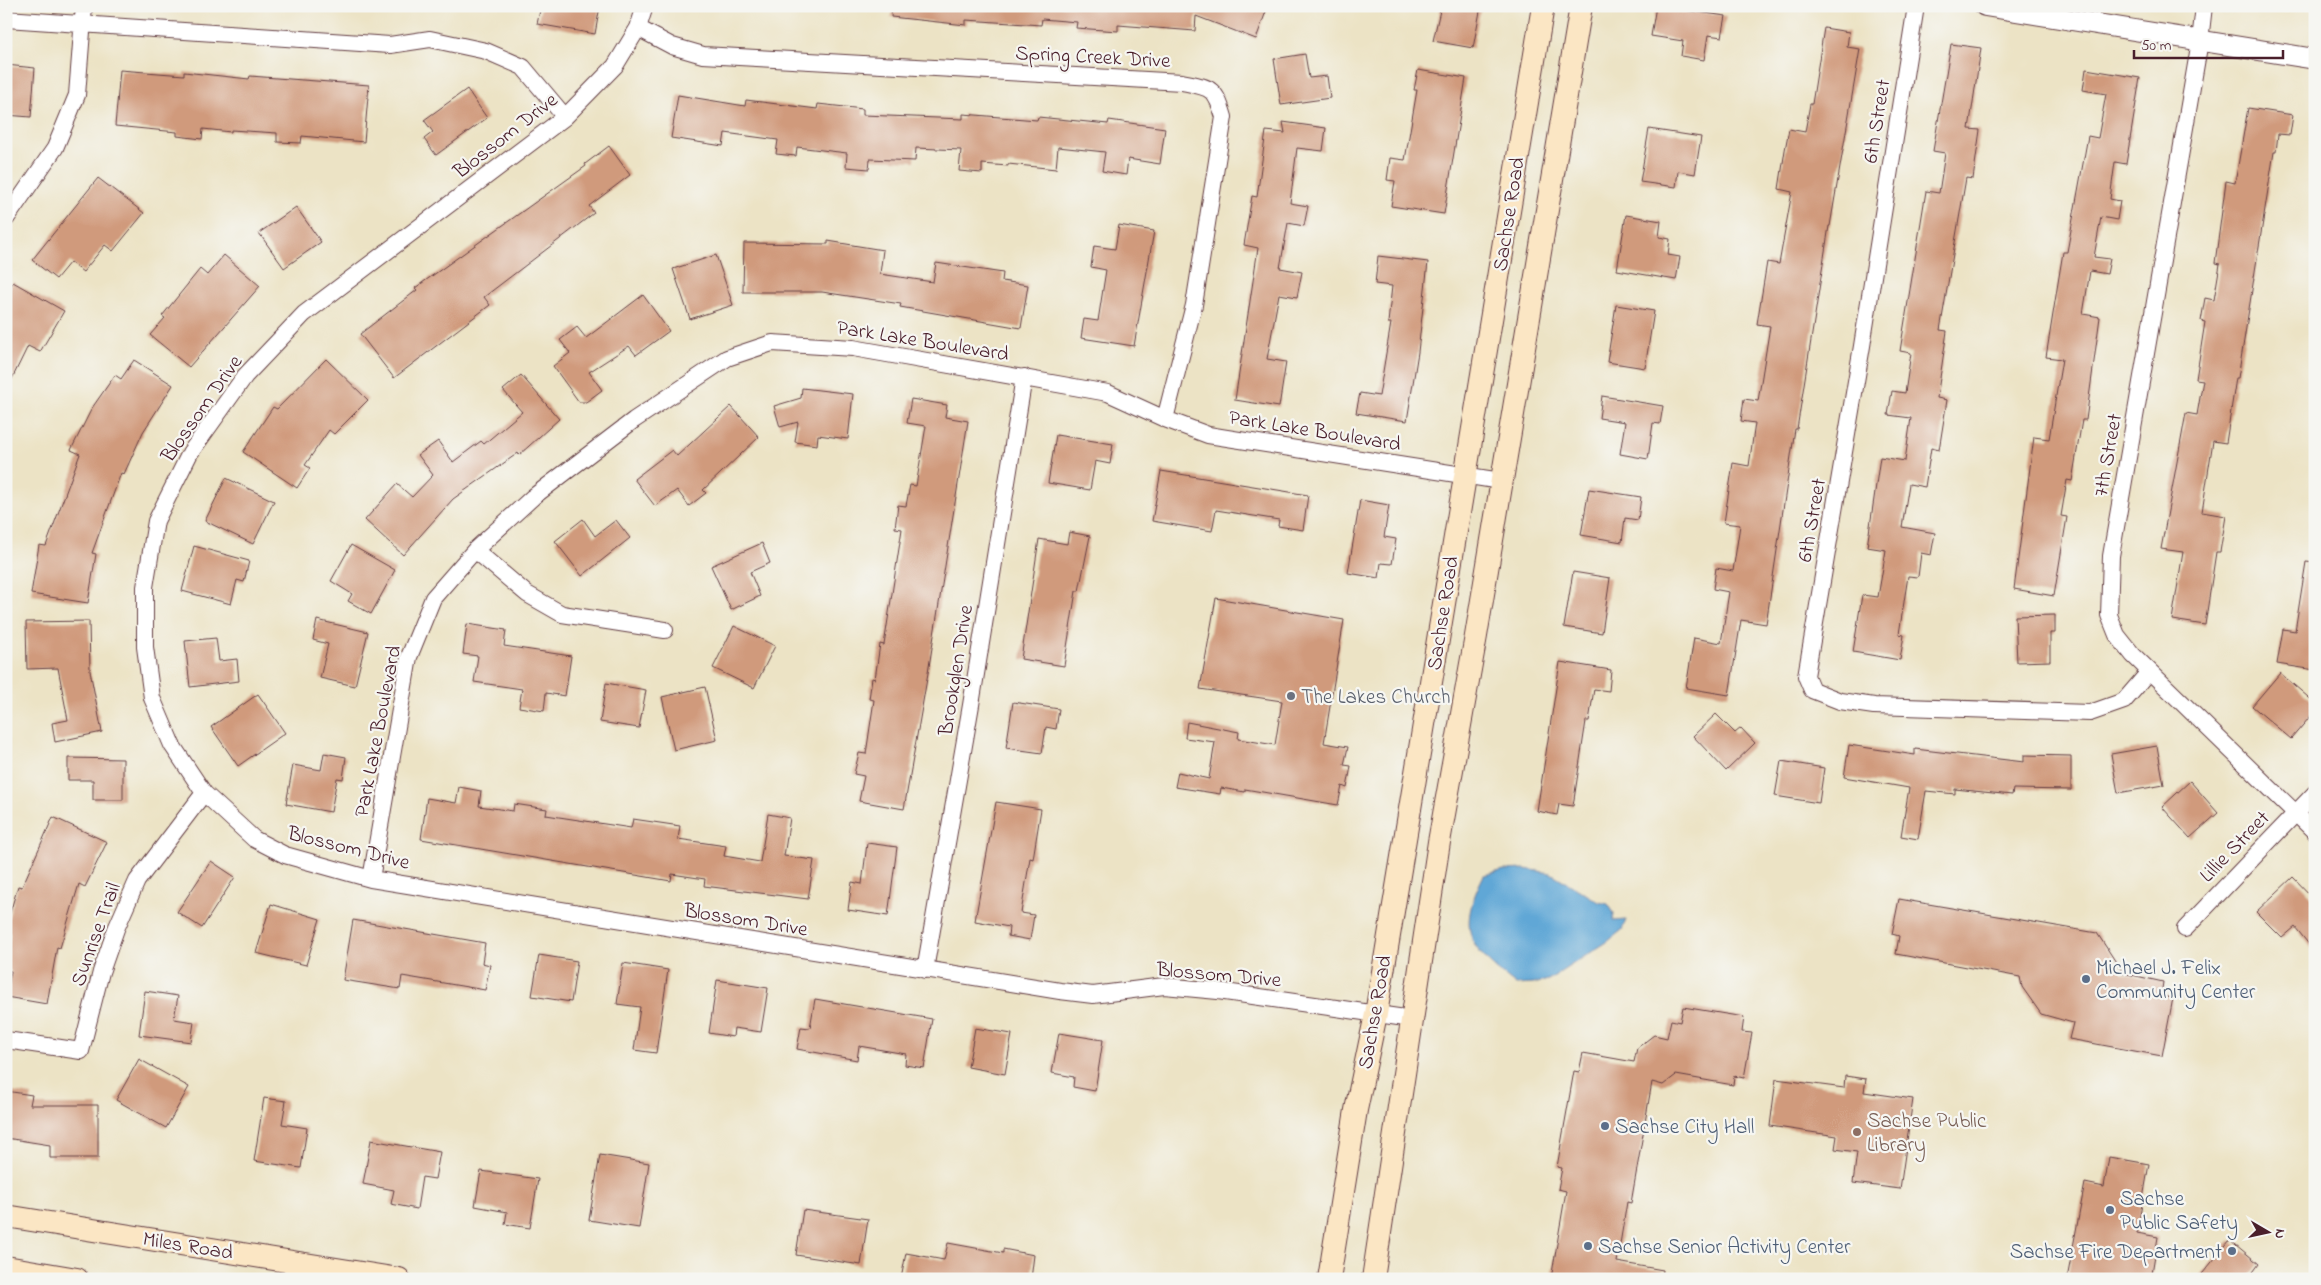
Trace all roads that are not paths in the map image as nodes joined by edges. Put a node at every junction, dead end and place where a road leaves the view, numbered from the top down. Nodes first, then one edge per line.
1 (84, 6) edge
2 (645, 6) edge
3 (1543, 6) edge
4 (1581, 6) edge
5 (1916, 6) edge
6 (1984, 6) edge
7 (2204, 6) edge
8 (6, 19) edge
9 (83, 23) junction
10 (638, 28) junction
11 (2200, 41) junction
12 (2315, 59) edge
13 (565, 117) junction
14 (6, 220) edge
15 (1024, 377) junction
16 (1164, 419) junction
17 (1465, 475) junction
18 (1501, 480) junction
19 (476, 550) junction
20 (664, 630) dead end
21 (2149, 672) junction
22 (2315, 792) edge
23 (204, 793) junction
24 (2295, 813) junction
25 (2315, 832) edge
26 (371, 878) junction
27 (2185, 929) dead end
28 (925, 970) junction
29 (1376, 1014) junction
30 (1412, 1019) junction
31 (6, 1040) edge
32 (6, 1216) edge
33 (6, 1267) edge
34 (77, 1279) edge
35 (399, 1279) edge
36 (1329, 1279) edge
37 (1373, 1279) edge

1 - 9 street
2 - 10 street, Blossom Drive
3 - 17 main road, Sachse Road
4 - 18 main road, Sachse Road
5 - 21 street, 6th Street
6 - 11 street
7 - 11 street, 7th Street
8 - 9 street
9 - 13 street
9 - 14 street
10 - 13 street, Blossom Drive
10 - 16 street, Spring Creek Drive
11 - 12 street
11 - 21 street, 7th Street
13 - 23 street, Blossom Drive
15 - 16 street, Park Lake Boulevard
15 - 19 street, Park Lake Boulevard
15 - 28 street, Brookglen Drive
16 - 17 street, Park Lake Boulevard
17 - 18 street, Park Lake Boulevard
17 - 29 main road, Sachse Road
18 - 30 main road, Sachse Road
19 - 20 street
19 - 26 street, Park Lake Boulevard
21 - 24 street, 7th Street
22 - 24 street, Lillie Street
23 - 26 street, Blossom Drive
23 - 31 street, Sunrise Trail
24 - 25 street, 7th Street
24 - 27 street, Lillie Street
26 - 28 street, Blossom Drive
28 - 29 street, Blossom Drive
29 - 30 street, Blossom Drive
29 - 36 main road, Sachse Road
30 - 37 main road, Sachse Road
32 - 35 main road, Miles Road
33 - 34 main road

